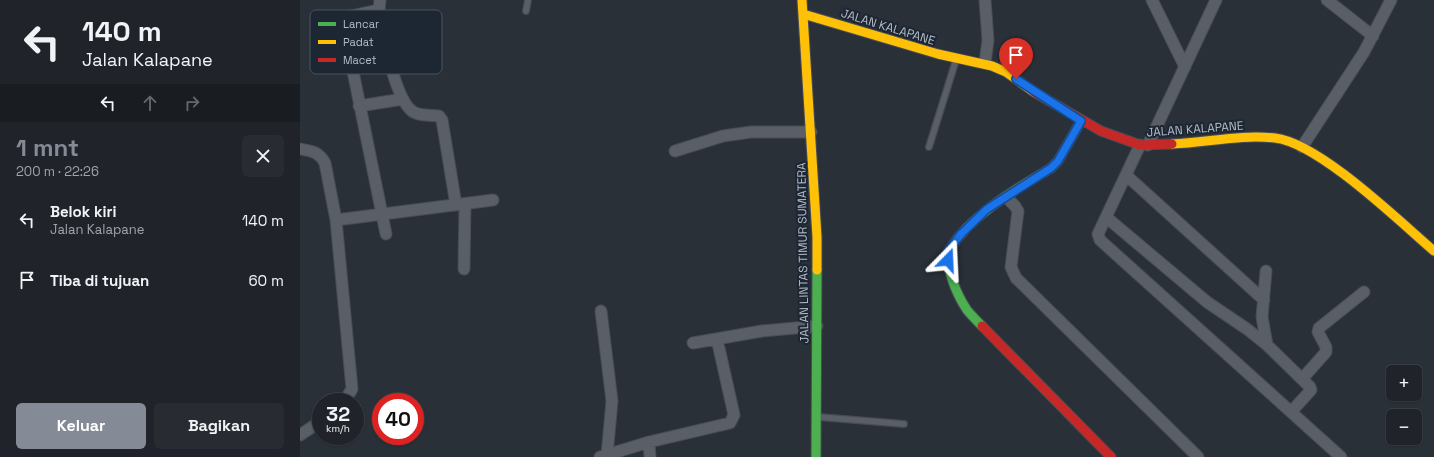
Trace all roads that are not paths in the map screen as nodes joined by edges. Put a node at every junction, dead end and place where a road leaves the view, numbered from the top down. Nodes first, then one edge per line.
1 (528, 0) edge
2 (802, 0) edge
3 (985, 0) edge
4 (1152, 0) edge
5 (1216, 0) edge
6 (1327, 0) edge
7 (1391, 0) edge
8 (380, 5) edge
9 (367, 10) edge
10 (526, 11) dead end
11 (803, 14) junction
12 (1373, 36) junction
13 (957, 58) junction
14 (985, 63) junction
15 (1185, 67) junction
16 (353, 74) edge
17 (394, 74) edge
18 (403, 99) junction
19 (359, 106) junction
20 (1081, 121) junction
21 (811, 132) junction
22 (1144, 145) junction
23 (929, 147) dead end
24 (1302, 147) junction
25 (300, 149) edge
26 (675, 151) dead end
27 (1126, 175) junction
28 (1006, 197) junction
29 (493, 200) dead end
30 (460, 205) junction
31 (382, 215) junction
32 (1106, 217) junction
33 (336, 220) junction
34 (386, 234) dead end
35 (1434, 252) edge
36 (464, 269) dead end
37 (1266, 271) dead end
38 (1364, 292) dead end
39 (1264, 300) junction
40 (601, 311) dead end
41 (817, 326) junction
42 (717, 339) junction
43 (693, 343) dead end
44 (1267, 345) junction
45 (1302, 379) junction
46 (350, 393) edge
47 (1291, 412) junction
48 (816, 416) junction
49 (904, 424) dead end
50 (312, 427) edge
51 (300, 435) edge
52 (649, 442) junction
53 (604, 456) edge
54 (650, 457) edge
55 (816, 457) edge
56 (1111, 457) edge
57 (1198, 457) edge
58 (1341, 457) edge

1 - 10 lane
2 - 11 main road, JALAN LINTAS TIMUR SUMATERA
3 - 14 street
4 - 15 street
5 - 15 street
6 - 12 street
7 - 12 street
8 - 9 street
11 - 13 main road, JALAN KALAPANE
11 - 21 main road, JALAN LINTAS TIMUR SUMATERA
12 - 24 street
13 - 14 main road, JALAN KALAPANE
13 - 23 lane
14 - 20 main road, JALAN KALAPANE
15 - 22 street
16 - 19 street
17 - 18 street
18 - 19 street
18 - 30 street
19 - 31 street
20 - 22 main road, JALAN KALAPANE
20 - 28 main road
21 - 26 street
21 - 41 main road, JALAN LINTAS TIMUR SUMATERA
22 - 24 main road, JALAN KALAPANE
22 - 27 street
24 - 35 main road, JALAN KALAPANE
25 - 33 street
27 - 32 street
27 - 39 street
28 - 56 main road
28 - 57 street
29 - 30 street
30 - 31 street
30 - 36 street
31 - 33 street
31 - 34 street
32 - 44 street
32 - 47 street
33 - 46 street
37 - 39 street
38 - 45 street
39 - 44 street
40 - 53 street
41 - 42 street
41 - 48 main road, JALAN LINTAS TIMUR SUMATERA
42 - 43 street
42 - 52 street
44 - 45 street
45 - 47 street
47 - 58 street
48 - 49 lane
48 - 55 main road, JALAN LINTAS TIMUR SUMATERA
50 - 51 street
52 - 53 street
52 - 54 street

